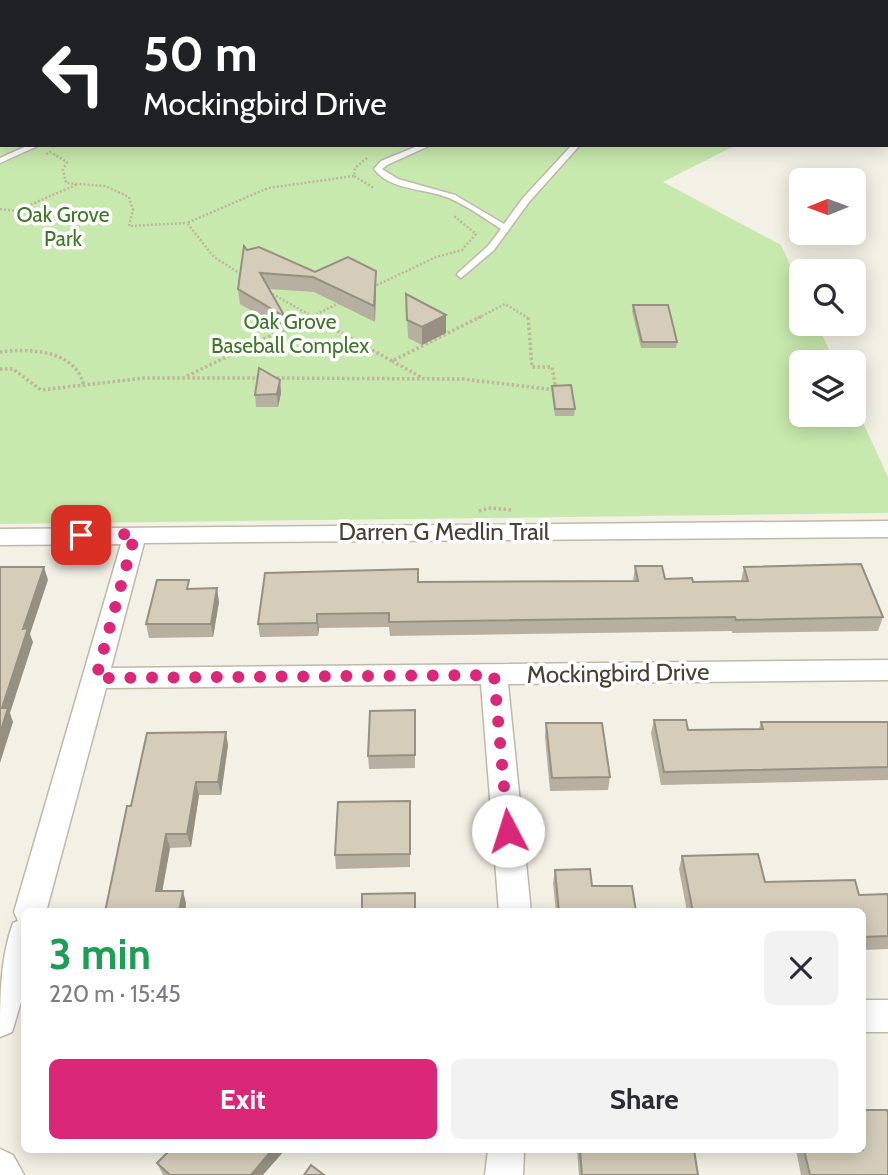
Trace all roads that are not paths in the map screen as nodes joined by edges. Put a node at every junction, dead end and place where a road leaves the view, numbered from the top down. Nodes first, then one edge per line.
1 (32, 147) edge
2 (423, 147) edge
3 (574, 147) edge
4 (0, 161) edge
5 (505, 228) junction
6 (461, 275) dead end
7 (888, 529) edge
8 (135, 534) junction
9 (0, 537) edge
10 (888, 670) edge
11 (494, 675) junction
12 (96, 678) junction
13 (31, 908) edge
14 (516, 908) edge
15 (21, 944) edge
16 (866, 1016) edge
17 (888, 1016) edge
18 (0, 1021) edge
19 (506, 1153) edge
20 (0, 1168) edge
21 (5, 1175) edge
22 (504, 1175) edge

1 - 4 lane
2 - 5 lane
3 - 5 lane
5 - 6 lane
7 - 8 street, Darren G Medlin Trail
8 - 9 street, Darren G Medlin Trail
8 - 12 street
10 - 11 street, Mockingbird Drive
11 - 12 street, Mockingbird Drive
11 - 14 street
12 - 13 street
15 - 18 street
16 - 17 street
19 - 22 street
20 - 21 street

